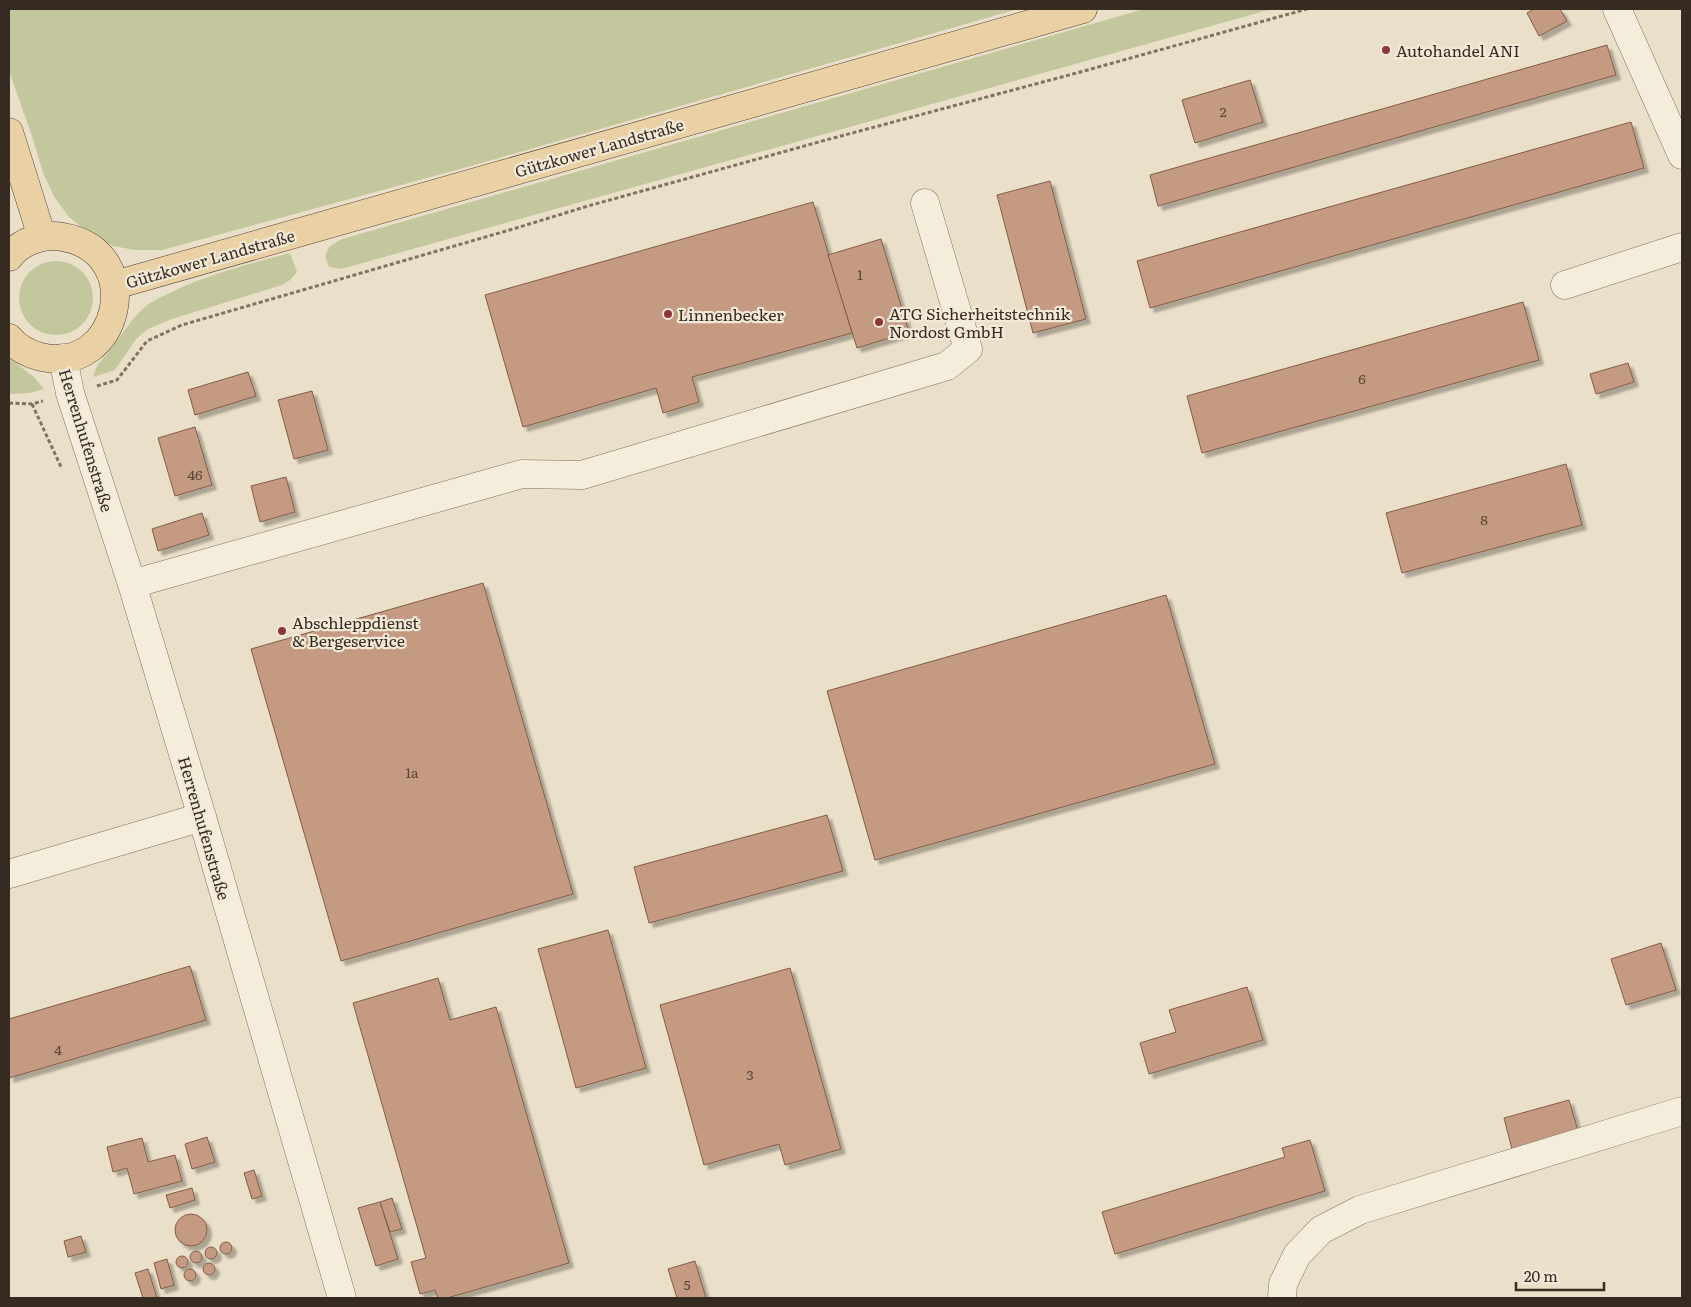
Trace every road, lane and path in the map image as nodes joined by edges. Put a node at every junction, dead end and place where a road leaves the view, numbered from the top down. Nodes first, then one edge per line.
1 (1083, 9) edge
2 (1307, 9) edge
3 (1617, 9) edge
4 (9, 132) edge
5 (1682, 155) edge
6 (925, 202) dead end
7 (42, 237) junction
8 (1682, 247) edge
9 (9, 257) edge
10 (115, 285) junction
11 (1565, 286) dead end
12 (9, 338) edge
13 (63, 358) junction
14 (117, 380) dead end
15 (9, 403) edge
16 (32, 404) dead end
17 (132, 584) junction
18 (202, 817) junction
19 (9, 874) edge
20 (1682, 1111) edge
21 (342, 1298) edge
22 (1282, 1298) edge

1 - 10 main road, Gützkower Landstraße
2 - 14 path
3 - 5 street
4 - 7 main road
6 - 17 street
7 - 9 main road
7 - 10 main road
8 - 11 street
10 - 13 main road
12 - 13 main road
13 - 17 street, Herrenhufenstraße
15 - 16 path
17 - 18 street, Herrenhufenstraße
18 - 19 street
18 - 21 street, Herrenhufenstraße
20 - 22 street

